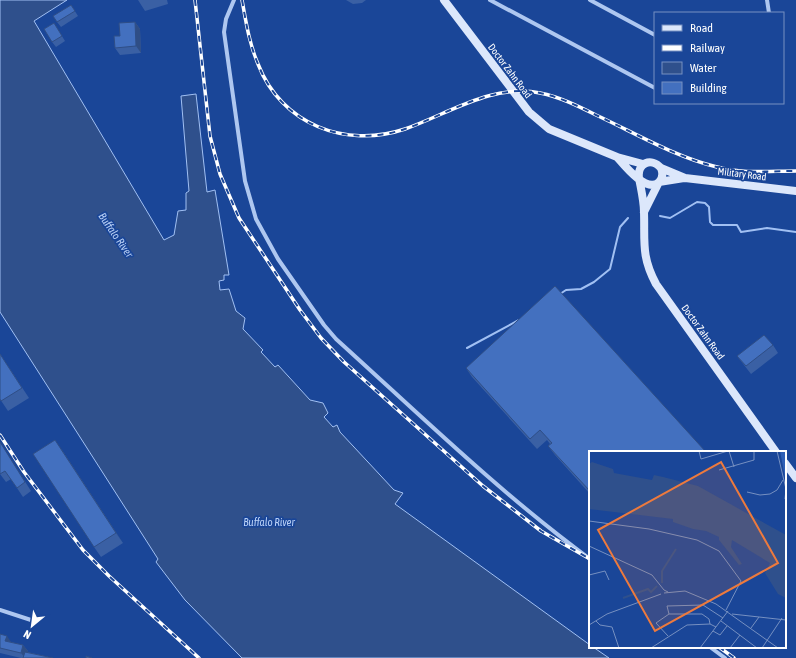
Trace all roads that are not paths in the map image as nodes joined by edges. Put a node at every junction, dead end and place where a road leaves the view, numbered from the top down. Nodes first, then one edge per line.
1 (234, 0) edge
2 (444, 0) edge
3 (490, 0) edge
4 (590, 0) edge
5 (767, 0) edge
6 (769, 12) edge
7 (654, 34) edge
8 (654, 87) edge
9 (617, 156) junction
10 (643, 164) junction
11 (661, 168) junction
12 (639, 178) junction
13 (685, 178) junction
14 (659, 182) junction
15 (796, 191) edge
16 (644, 212) junction
17 (775, 451) edge
18 (786, 464) edge
19 (796, 478) edge
20 (589, 558) edge
21 (0, 610) edge
22 (34, 621) dead end
23 (711, 648) edge
24 (725, 658) edge

1 - 20 street
2 - 9 street, Doctor Zahn Road
3 - 8 street
4 - 7 street
5 - 6 street
9 - 10 street, Doctor Zahn Road
9 - 12 street, Doctor Zahn Road
10 - 11 street, Doctor Zahn Road
10 - 12 street, Doctor Zahn Road
11 - 13 street, Military Road
11 - 14 street, Doctor Zahn Road
12 - 14 street, Doctor Zahn Road
12 - 16 street, Doctor Zahn Road
13 - 14 street, Military Road
13 - 15 street, Military Road
14 - 16 street, Doctor Zahn Road
16 - 17 street, Doctor Zahn Road
18 - 19 street
21 - 22 street
23 - 24 street

